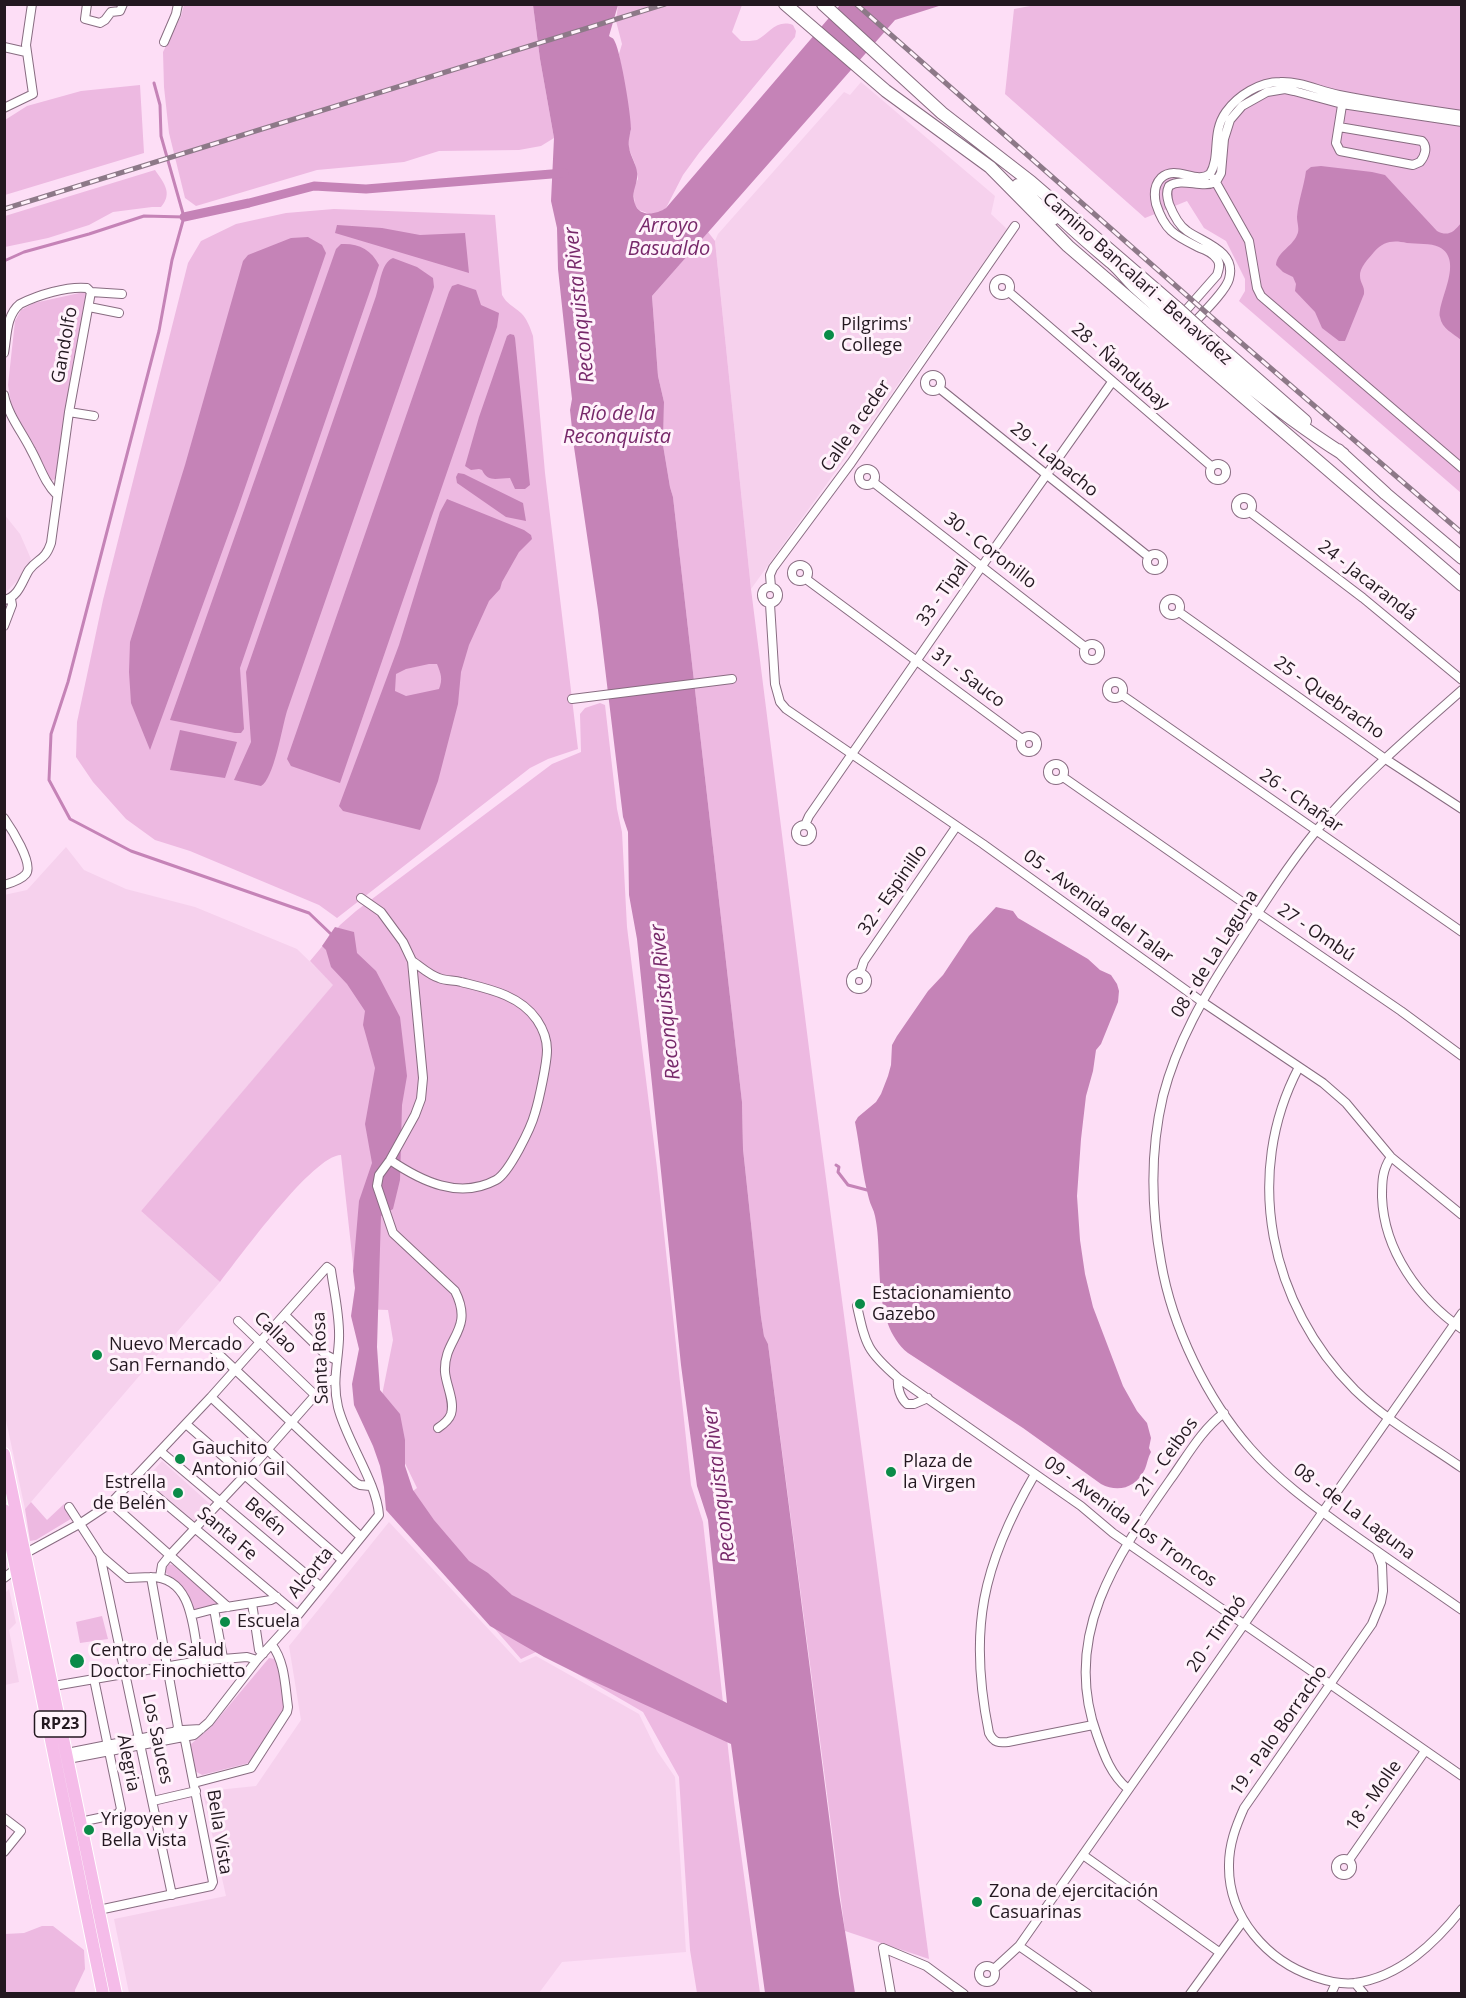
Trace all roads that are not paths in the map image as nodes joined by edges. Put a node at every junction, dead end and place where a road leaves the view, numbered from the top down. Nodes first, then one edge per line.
1 (32, 4) edge
2 (87, 4) edge
3 (123, 4) edge
4 (178, 4) edge
5 (785, 4) edge
6 (823, 4) edge
7 (164, 42) dead end
8 (4, 47) edge
9 (26, 52) junction
10 (1343, 100) junction
11 (4, 108) edge
12 (1461, 115) edge
13 (1461, 122) edge
14 (1339, 127) junction
15 (1008, 164) junction
16 (990, 167) junction
17 (1210, 174) junction
18 (1216, 182) junction
19 (1174, 215) junction
20 (1162, 220) junction
21 (1015, 226) dead end
22 (1132, 284) junction
23 (91, 292) junction
24 (1009, 292) dead end
25 (122, 294) dead end
26 (88, 308) junction
27 (119, 313) dead end
28 (1176, 322) junction
29 (1186, 331) junction
30 (4, 353) edge
31 (1112, 382) junction
32 (1245, 383) junction
33 (939, 388) dead end
34 (4, 395) edge
35 (69, 412) junction
36 (94, 416) dead end
37 (1343, 454) junction
38 (1211, 466) dead end
39 (1461, 468) edge
40 (1047, 475) junction
41 (873, 482) dead end
42 (57, 495) junction
43 (1363, 502) junction
44 (1250, 512) dead end
45 (1149, 557) dead end
46 (1461, 558) edge
47 (1434, 563) junction
48 (982, 566) junction
49 (806, 579) dead end
50 (1461, 585) edge
51 (1461, 591) edge
52 (8, 599) edge
53 (770, 604) joint
54 (1179, 612) dead end
55 (4, 626) edge
56 (1085, 647) dead end
57 (916, 660) junction
58 (732, 679) dead end
59 (1461, 680) edge
60 (1461, 690) edge
61 (1122, 695) dead end
62 (572, 699) dead end
63 (1022, 739) dead end
64 (852, 756) junction
65 (1384, 758) junction
66 (1063, 777) dead end
67 (1461, 809) edge
68 (4, 818) edge
69 (805, 825) dead end
70 (956, 827) junction
71 (8, 831) edge
72 (1316, 832) junction
73 (4, 885) edge
74 (361, 898) dead end
75 (1258, 913) junction
76 (1461, 932) edge
77 (412, 961) junction
78 (860, 972) dead end
79 (1201, 1001) junction
80 (1461, 1056) edge
81 (1299, 1067) junction
82 (1390, 1157) junction
83 (390, 1160) junction
84 (1461, 1215) edge
85 (857, 1306) dead end
86 (1461, 1313) edge
87 (285, 1315) junction
88 (238, 1321) dead end
89 (1458, 1326) edge
90 (261, 1341) junction
91 (209, 1345) dead end
92 (336, 1360) junction
93 (235, 1370) junction
94 (335, 1378) junction
95 (898, 1378) junction
96 (315, 1395) junction
97 (211, 1397) junction
98 (928, 1398) junction
99 (1224, 1413) junction
100 (1389, 1417) junction
101 (292, 1421) junction
102 (186, 1424) junction
103 (438, 1428) dead end
104 (268, 1449) junction
105 (160, 1451) junction
106 (4, 1454) edge
107 (1461, 1468) edge
108 (1035, 1474) junction
109 (245, 1475) junction
110 (135, 1478) junction
111 (370, 1485) junction
112 (220, 1501) junction
113 (111, 1503) junction
114 (69, 1507) dead end
115 (4, 1510) edge
116 (1322, 1512) junction
117 (81, 1523) junction
118 (195, 1528) junction
119 (361, 1537) junction
120 (1128, 1543) junction
121 (1377, 1551) junction
122 (26, 1553) junction
123 (100, 1555) junction
124 (170, 1555) junction
125 (342, 1560) junction
126 (16, 1569) junction
127 (151, 1577) junction
128 (160, 1577) junction
129 (4, 1578) edge
130 (127, 1578) junction
131 (107, 1582) junction
132 (320, 1586) junction
133 (277, 1597) junction
134 (252, 1603) junction
135 (228, 1606) junction
136 (214, 1609) junction
137 (1461, 1610) edge
138 (190, 1615) junction
139 (298, 1615) junction
140 (1245, 1624) junction
141 (272, 1645) junction
142 (260, 1657) junction
143 (223, 1658) junction
144 (199, 1661) junction
145 (166, 1665) junction
146 (126, 1674) junction
147 (94, 1679) junction
148 (1331, 1685) junction
149 (47, 1687) junction
150 (1093, 1725) junction
151 (181, 1733) junction
152 (140, 1742) junction
153 (109, 1748) junction
154 (1425, 1751) junction
155 (67, 1756) junction
156 (1461, 1776) edge
157 (195, 1787) junction
158 (1128, 1789) junction
159 (153, 1801) junction
160 (4, 1818) edge
161 (80, 1822) junction
162 (4, 1852) edge
163 (1083, 1855) junction
164 (1349, 1860) dead end
165 (172, 1895) junction
166 (92, 1911) junction
167 (1460, 1915) edge
168 (1244, 1921) junction
169 (1020, 1946) junction
170 (1220, 1952) junction
171 (994, 1969) dead end
172 (1336, 1983) junction
173 (1355, 1983) junction
174 (103, 1994) edge
175 (116, 1994) edge
176 (891, 1994) edge
177 (964, 1994) edge
178 (1088, 1994) edge
179 (1190, 1994) edge
180 (1331, 1994) edge
181 (1364, 1994) edge

1 - 9 street
2 - 3 street
4 - 7 street
5 - 16 main road, Camino Bancalari - Benavídez
6 - 15 main road, Camino Bancalari - Benavídez
8 - 9 street
9 - 11 street
10 - 12 street
10 - 13 street
10 - 14 street
10 - 17 street
10 - 18 street
14 - 14 street
15 - 22 main road
15 - 37 main road, Camino Bancalari - Benavídez, bridge
16 - 22 main road
16 - 43 main road, Camino Bancalari - Benavídez
17 - 18 street
17 - 20 street
18 - 19 street
18 - 39 street
19 - 20 street
19 - 29 street
20 - 28 street
21 - 53 street, Calle a ceder
22 - 28 main road
23 - 25 street
23 - 26 street, Gandolfo
23 - 30 street, Gandolfo
24 - 31 street, 28 - Ñandubay
26 - 27 street
26 - 35 street, Gandolfo
28 - 29 main road
29 - 32 main road
31 - 38 street, 28 - Ñandubay
31 - 40 street, 33 - Tipal
32 - 37 main road
32 - 43 main road
33 - 40 street, 29 - Lapacho
34 - 42 street
35 - 36 street
35 - 42 street, Gandolfo
37 - 46 main road, Camino Bancalari - Benavídez
40 - 45 street, 29 - Lapacho
40 - 48 street, 33 - Tipal
41 - 48 street, 30 - Coronillo
42 - 52 street, Gandolfo
43 - 47 main road, Camino Bancalari - Benavídez
44 - 59 street, 24 - Jacarandá
47 - 50 main road, Camino Bancalari - Benavídez
47 - 51 main road
48 - 56 street, 30 - Coronillo
48 - 57 street, 33 - Tipal
49 - 57 street, 31 - Sauco
52 - 55 street
53 - 64 street, 05 - Avenida del Talar
54 - 65 street, 25 - Quebracho
57 - 63 street, 31 - Sauco
57 - 64 street, 33 - Tipal
58 - 62 street
60 - 65 street, 08 - de La Laguna
61 - 72 street, 26 - Chañar
64 - 69 street, 33 - Tipal
64 - 70 street, 05 - Avenida del Talar
65 - 67 street, 25 - Quebracho
65 - 72 street, 08 - de La Laguna
66 - 75 street, 27 - Ombú
68 - 71 street
70 - 78 street, 32 - Espinillo
70 - 79 street, 05 - Avenida del Talar
71 - 73 street
72 - 75 street, 08 - de La Laguna
72 - 76 street, 26 - Chañar
74 - 77 street
75 - 79 street, 08 - de La Laguna
75 - 80 street, 27 - Ombú
77 - 83 street
77 - 83 street
79 - 81 street, 05 - Avenida del Talar
79 - 99 street, 08 - de La Laguna
81 - 82 street, 05 - Avenida del Talar
81 - 100 street
82 - 84 street, 05 - Avenida del Talar
82 - 89 street
83 - 103 street
85 - 95 street
86 - 89 street, 20 - Timbó
87 - 90 street, Santa Rosa
87 - 92 street
87 - 92 street, Santa Rosa
88 - 90 street, Callao
89 - 100 street, 20 - Timbó
90 - 93 street, Santa Rosa
90 - 96 street, Callao
91 - 93 street
92 - 94 street, Santa Rosa
93 - 97 street, Santa Rosa
93 - 101 street
94 - 96 street
94 - 111 street, Santa Rosa
95 - 98 street, 09 - Avenida Los Troncos
95 - 98 street
96 - 101 street
97 - 102 street, Santa Rosa
97 - 104 street
98 - 108 street, 09 - Avenida Los Troncos
99 - 116 street, 08 - de La Laguna
99 - 120 street, 21 - Ceibos
100 - 107 street
100 - 116 street, 20 - Timbó
101 - 104 street
101 - 111 street
102 - 105 street, Santa Rosa
102 - 109 street
104 - 109 street
104 - 119 street
105 - 110 street, Santa Rosa
105 - 112 street, Belén
106 - 122 main road, RP23
108 - 120 street, 09 - Avenida Los Troncos
108 - 150 street
109 - 112 street
109 - 125 street
110 - 113 street, Santa Rosa
110 - 118 street, Santa Fe
111 - 119 street, Alcorta
112 - 118 street
112 - 132 street, Belén
113 - 117 street, Santa Rosa
113 - 124 street
114 - 117 street, Los Sauces
115 - 126 main road, RP23
116 - 121 street, 08 - de La Laguna
116 - 140 street, 20 - Timbó
117 - 122 street, Santa Rosa
117 - 123 street, Los Sauces
118 - 124 street
118 - 133 street, Santa Fe
119 - 125 street, Alcorta
120 - 140 street, 09 - Avenida Los Troncos
120 - 150 street, 21 - Ceibos
121 - 137 street, 08 - de La Laguna
121 - 148 street, 19 - Palo Borracho
122 - 126 street, Santa Rosa
122 - 149 main road, RP23
123 - 130 street, Los Sauces
123 - 131 street, Los Sauces
124 - 128 street
124 - 135 street
125 - 132 street, Alcorta
126 - 129 street
126 - 149 main road, RP23
127 - 128 street
127 - 130 street
127 - 145 street, Bella Vista
128 - 138 street
130 - 131 street
131 - 146 street, Los Sauces
132 - 139 street, Alcorta
133 - 134 street
133 - 139 street, Santa Fe
134 - 135 street
134 - 142 street
135 - 136 street
136 - 138 street
136 - 143 street
138 - 144 street
139 - 141 street, Alcorta
140 - 148 street, 09 - Avenida Los Troncos
140 - 158 street, 20 - Timbó
141 - 142 street, Alcorta
141 - 157 street
142 - 143 street
142 - 151 street, Alcorta
143 - 144 street
144 - 145 street
145 - 146 street
145 - 151 street, Bella Vista
146 - 147 street
146 - 152 street, Los Sauces
147 - 149 street
147 - 153 street, Alegria
148 - 154 street, 09 - Avenida Los Troncos
148 - 168 street, 19 - Palo Borracho
149 - 155 main road, RP23
149 - 166 main road, RP23
150 - 158 street, 21 - Ceibos
151 - 152 street, Alcorta
151 - 157 street, Bella Vista
152 - 153 street, Alcorta
152 - 159 street, Los Sauces
153 - 155 street, Alcorta
153 - 161 street, Alegria
154 - 156 street, 09 - Avenida Los Troncos
154 - 164 street, 18 - Molle
155 - 161 main road, RP23
157 - 159 street
157 - 165 street, Bella Vista
158 - 163 street, 20 - Timbó
159 - 165 street, Los Sauces
160 - 162 street
161 - 166 main road, RP23
163 - 169 street, 20 - Timbó
163 - 170 street
165 - 166 street, Bella Vista
166 - 174 main road, RP23
166 - 175 main road, RP23
167 - 173 street, 19 - Palo Borracho
168 - 170 street
168 - 172 street, 19 - Palo Borracho
169 - 171 street, 20 - Timbó
169 - 178 street
170 - 179 street
172 - 173 street, 19 - Palo Borracho
172 - 180 street
173 - 181 street
176 - 177 street

